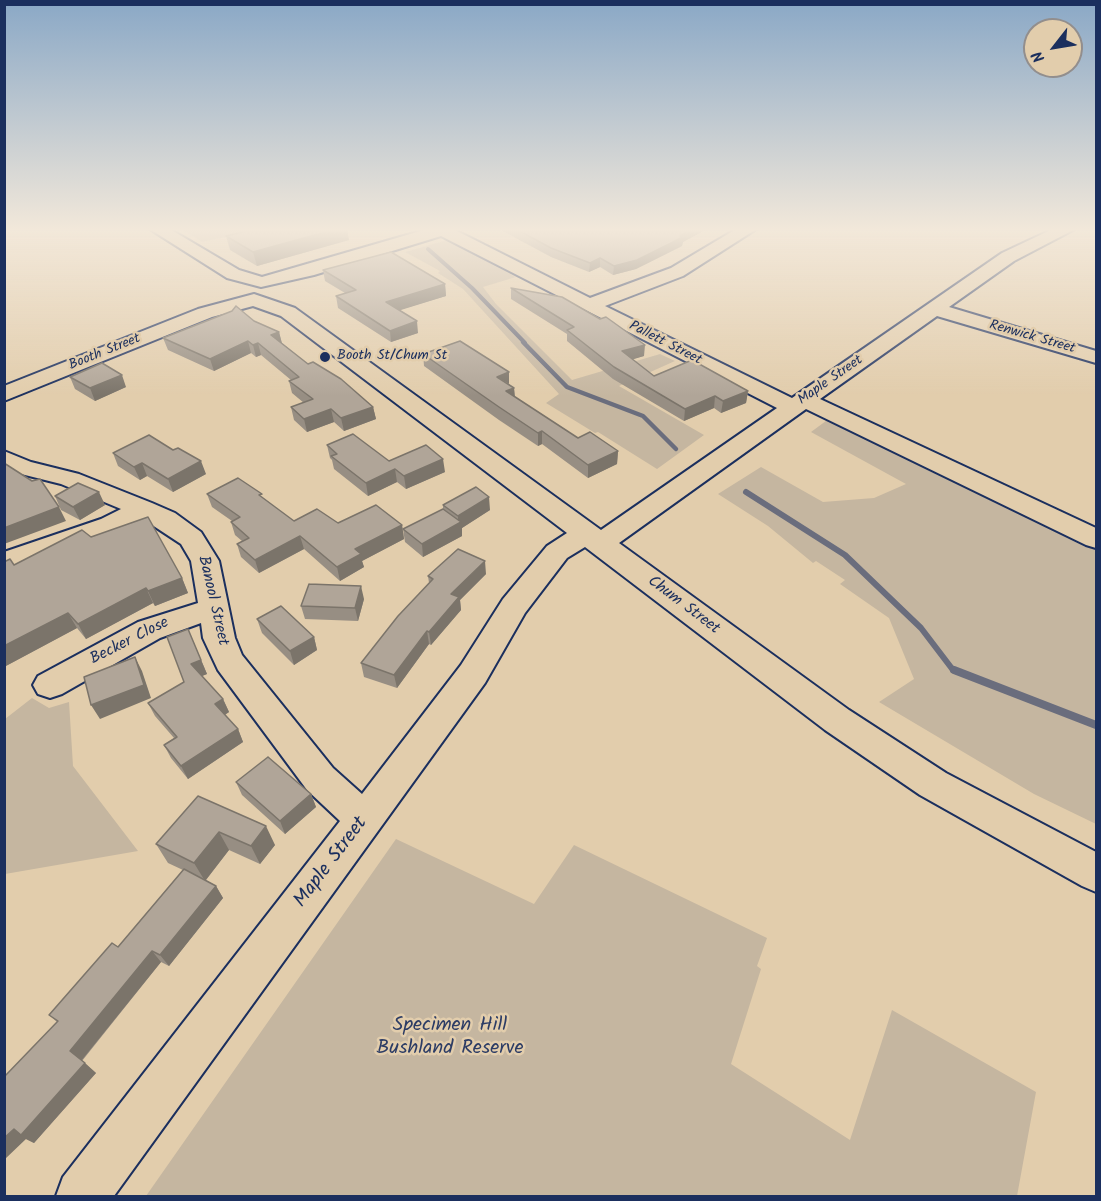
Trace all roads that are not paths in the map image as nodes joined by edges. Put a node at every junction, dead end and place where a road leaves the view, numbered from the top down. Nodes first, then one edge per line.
1 (230, 284) edge
2 (286, 284) edge
3 (550, 284) edge
4 (645, 284) edge
5 (970, 284) edge
6 (274, 291) junction
7 (241, 292) junction
8 (590, 305) junction
9 (934, 309) junction
10 (1096, 357) edge
11 (4, 394) edge
12 (799, 403) junction
13 (4, 458) edge
14 (143, 509) junction
15 (592, 539) junction
16 (1096, 539) edge
17 (4, 562) edge
18 (215, 609) junction
19 (46, 687) dead end
20 (366, 818) junction
21 (1096, 873) edge
22 (82, 1197) edge

1 - 7 street, Chum Street
2 - 6 street
3 - 8 street, Pallett Street
4 - 8 street
5 - 9 street, Maple Street
6 - 7 street, Chum Street
6 - 7 street, Booth Street
6 - 15 street, Chum Street
7 - 11 street, Booth Street
8 - 12 street, Pallett Street
9 - 10 street, Renwick Street
9 - 12 street, Maple Street
12 - 15 street, Maple Street
12 - 16 street, Pallett Street
13 - 14 street, Banool Street
14 - 17 street
14 - 18 street, Banool Street
15 - 20 street, Maple Street
15 - 21 street, Chum Street
18 - 19 street, Becker Close
18 - 20 street, Banool Street
20 - 22 street, Maple Street

